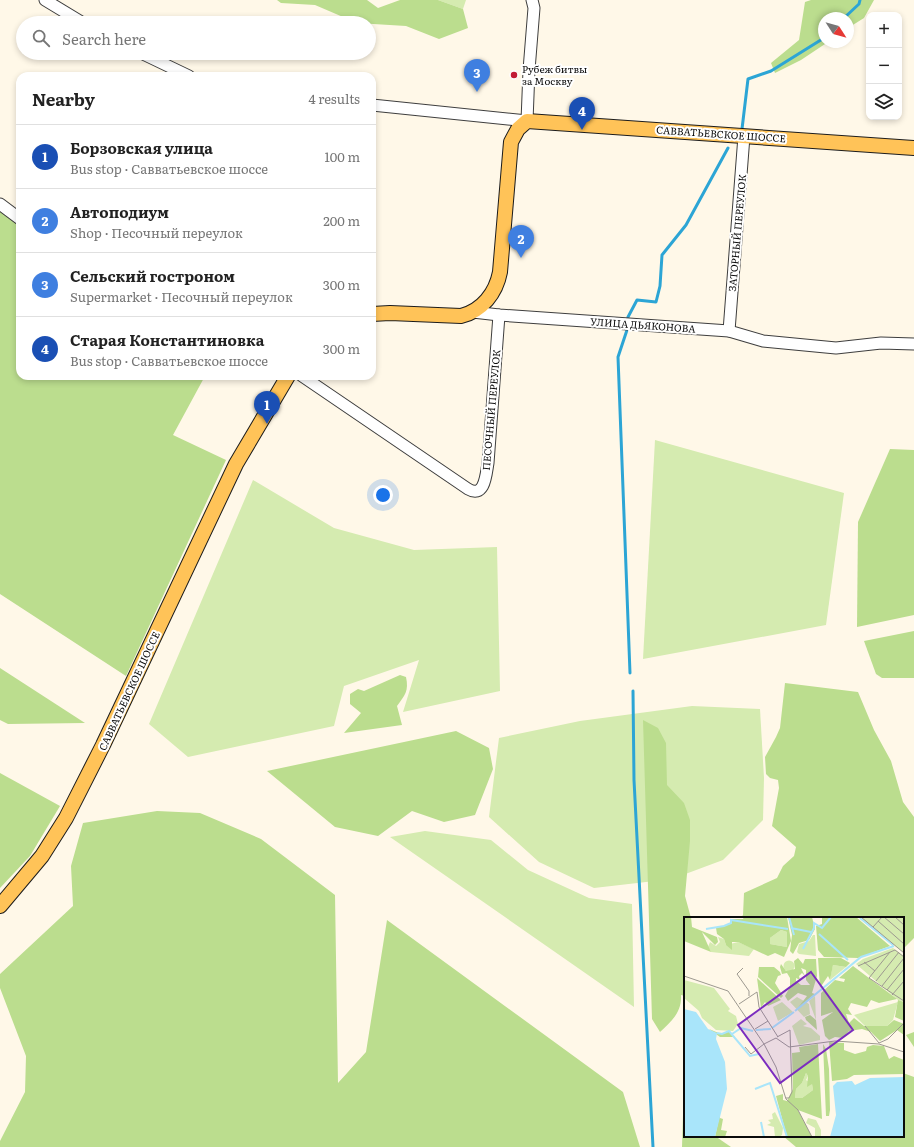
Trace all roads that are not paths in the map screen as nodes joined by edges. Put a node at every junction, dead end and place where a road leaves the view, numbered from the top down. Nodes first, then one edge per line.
1 (45, 0) edge
2 (532, 0) edge
3 (71, 16) edge
4 (156, 60) edge
5 (181, 72) edge
6 (376, 105) edge
7 (527, 121) junction
8 (744, 136) junction
9 (914, 148) edge
10 (0, 204) edge
11 (16, 216) edge
12 (473, 312) junction
13 (376, 314) edge
14 (499, 315) junction
15 (729, 331) junction
16 (914, 344) edge
17 (286, 380) edge
18 (308, 380) edge
19 (0, 906) edge

1 - 3 street
2 - 7 street
4 - 5 street
6 - 7 street
7 - 8 main road, САВВАТЬЕВСКОЕ ШОССЕ
7 - 12 main road
8 - 9 main road, САВВАТЬЕВСКОЕ ШОССЕ
8 - 15 street, ЗАТОРНЫЙ ПЕРЕУЛОК
10 - 11 street
12 - 13 main road, УЛИЦА ДЬЯКОНОВА
12 - 14 street, УЛИЦА ДЬЯКОНОВА
14 - 15 street, УЛИЦА ДЬЯКОНОВА
14 - 18 street, ПЕСОЧНЫЙ ПЕРЕУЛОК
15 - 16 street, УЛИЦА ДЬЯКОНОВА
17 - 19 main road, САВВАТЬЕВСКОЕ ШОССЕ

